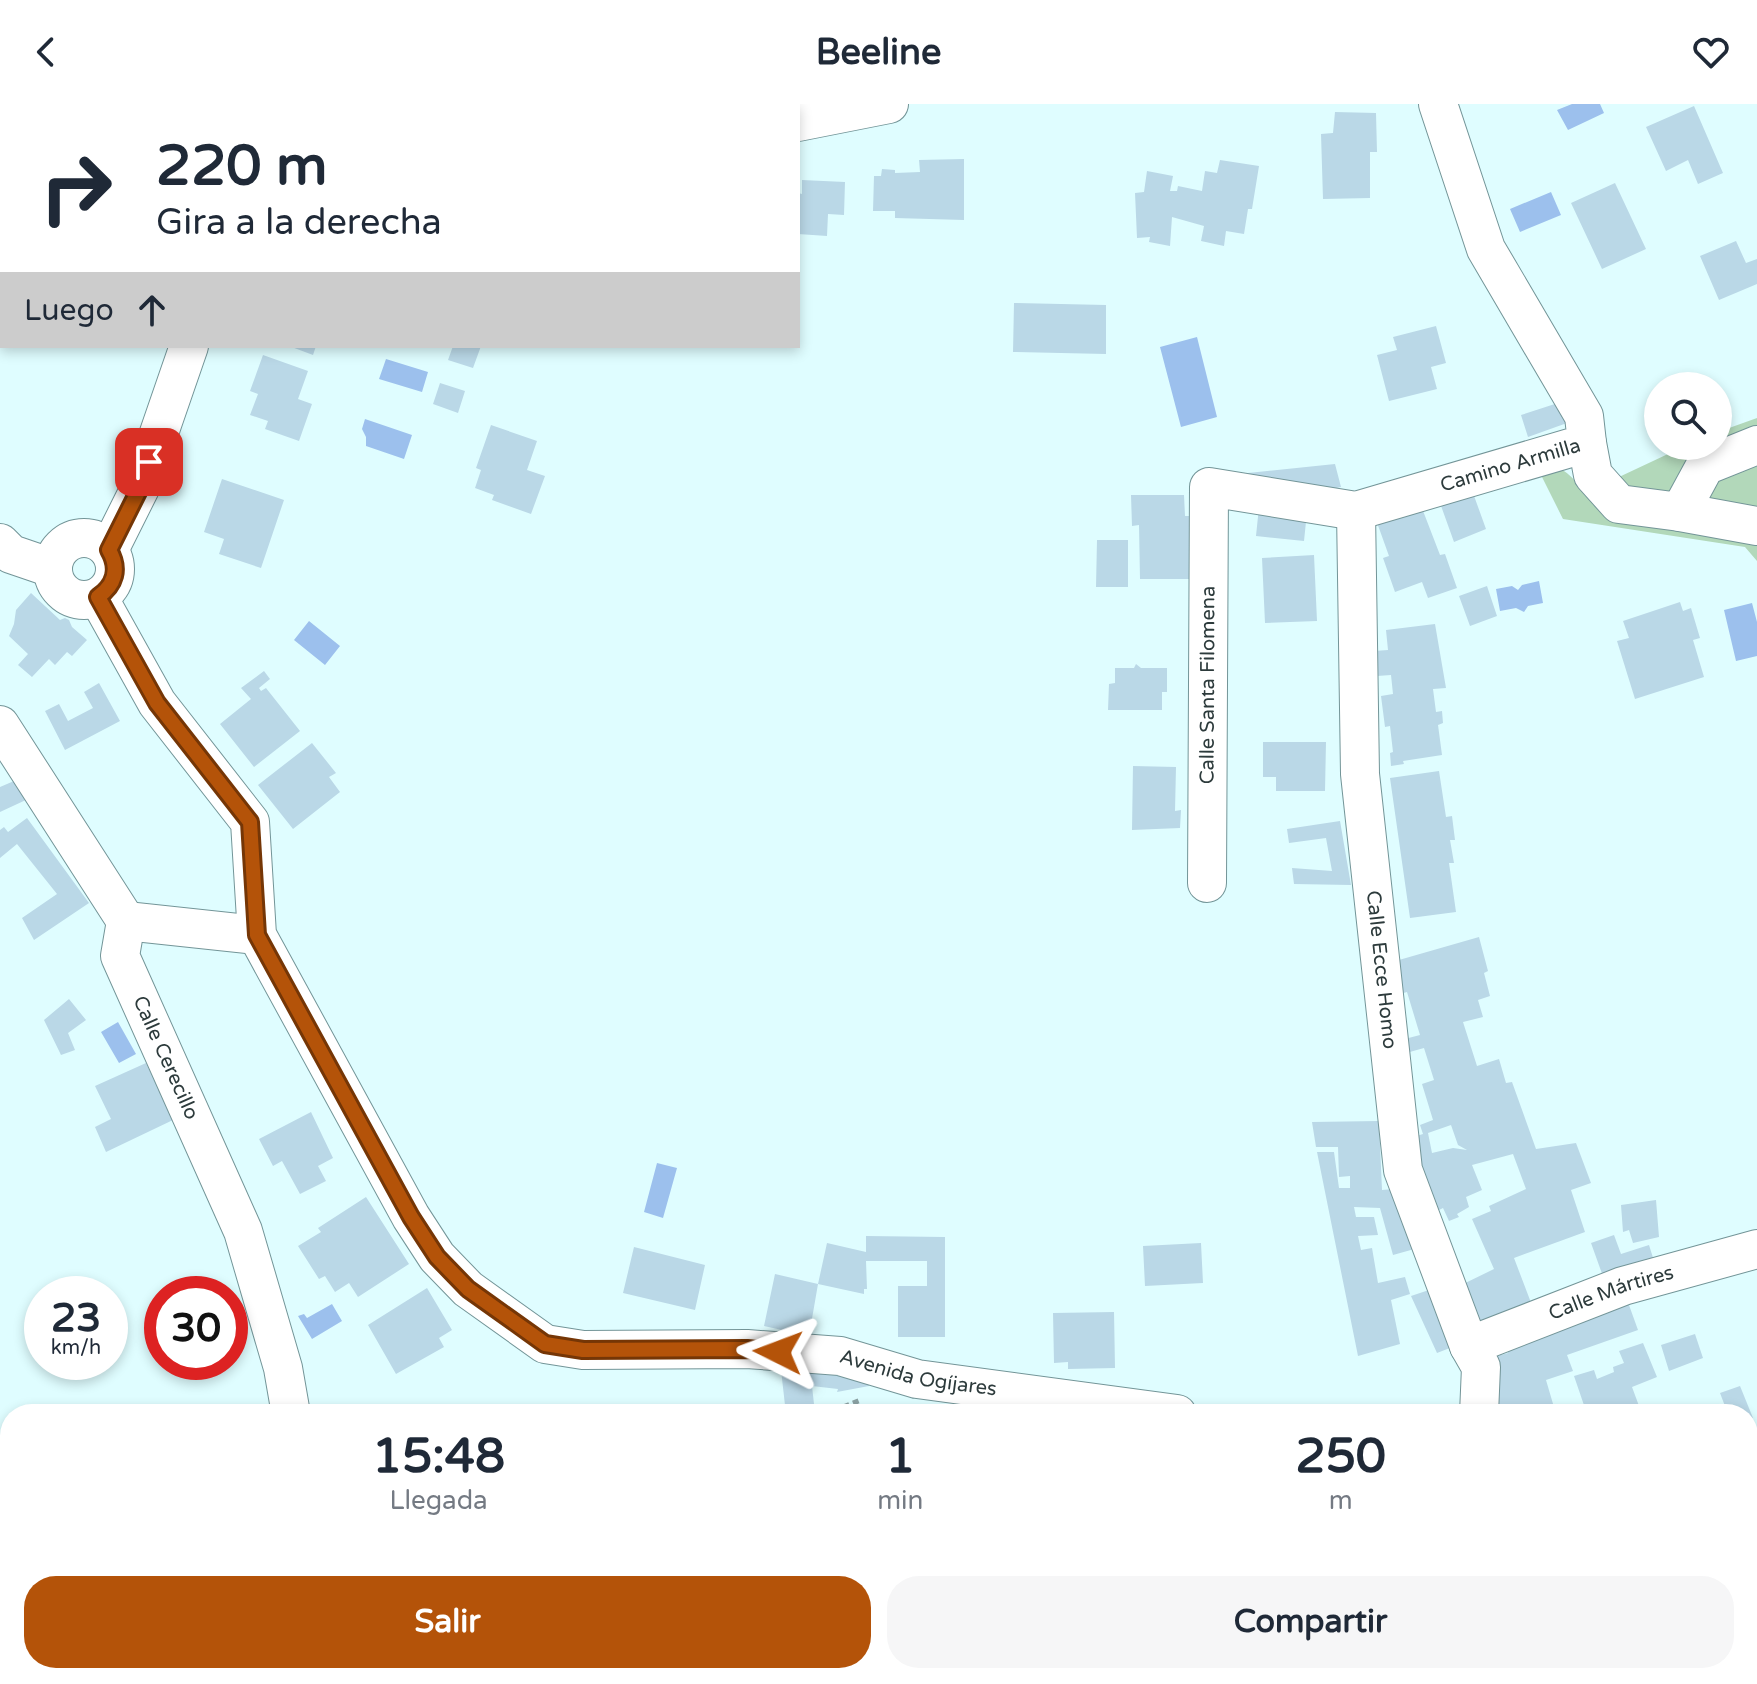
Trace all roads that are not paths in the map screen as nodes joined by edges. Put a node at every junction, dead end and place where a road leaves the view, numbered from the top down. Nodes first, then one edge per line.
1 (889, 104) edge
2 (1438, 104) edge
3 (800, 122) edge
4 (188, 348) edge
5 (1587, 443) junction
6 (1757, 445) edge
7 (1209, 487) joint
8 (1356, 511) junction
9 (1680, 512) junction
10 (1757, 526) edge
11 (0, 543) edge
12 (109, 550) junction
13 (52, 568) junction
14 (98, 597) junction
15 (0, 725) edge
16 (1207, 883) dead end
17 (126, 921) junction
18 (257, 935) junction
19 (1757, 1249) edge
20 (1469, 1346) junction
21 (289, 1404) edge
22 (1103, 1404) edge
23 (1479, 1404) edge

1 - 3 street
2 - 5 street, Camino Armilla
4 - 12 street
5 - 8 street, Camino Armilla
5 - 9 street
6 - 9 street
7 - 8 street, Camino Armilla
7 - 16 street, Calle Santa Filomena
8 - 20 street, Calle Ecce Homo
9 - 10 street
11 - 13 street
12 - 13 street
12 - 14 street
13 - 14 street
14 - 18 street, Avenida Ogíjares
15 - 17 street
17 - 18 street
17 - 21 street, Calle Cerecillo
18 - 22 street, Avenida Ogíjares
19 - 20 street, Calle Mártires
20 - 23 street, Calle Ecce Homo

